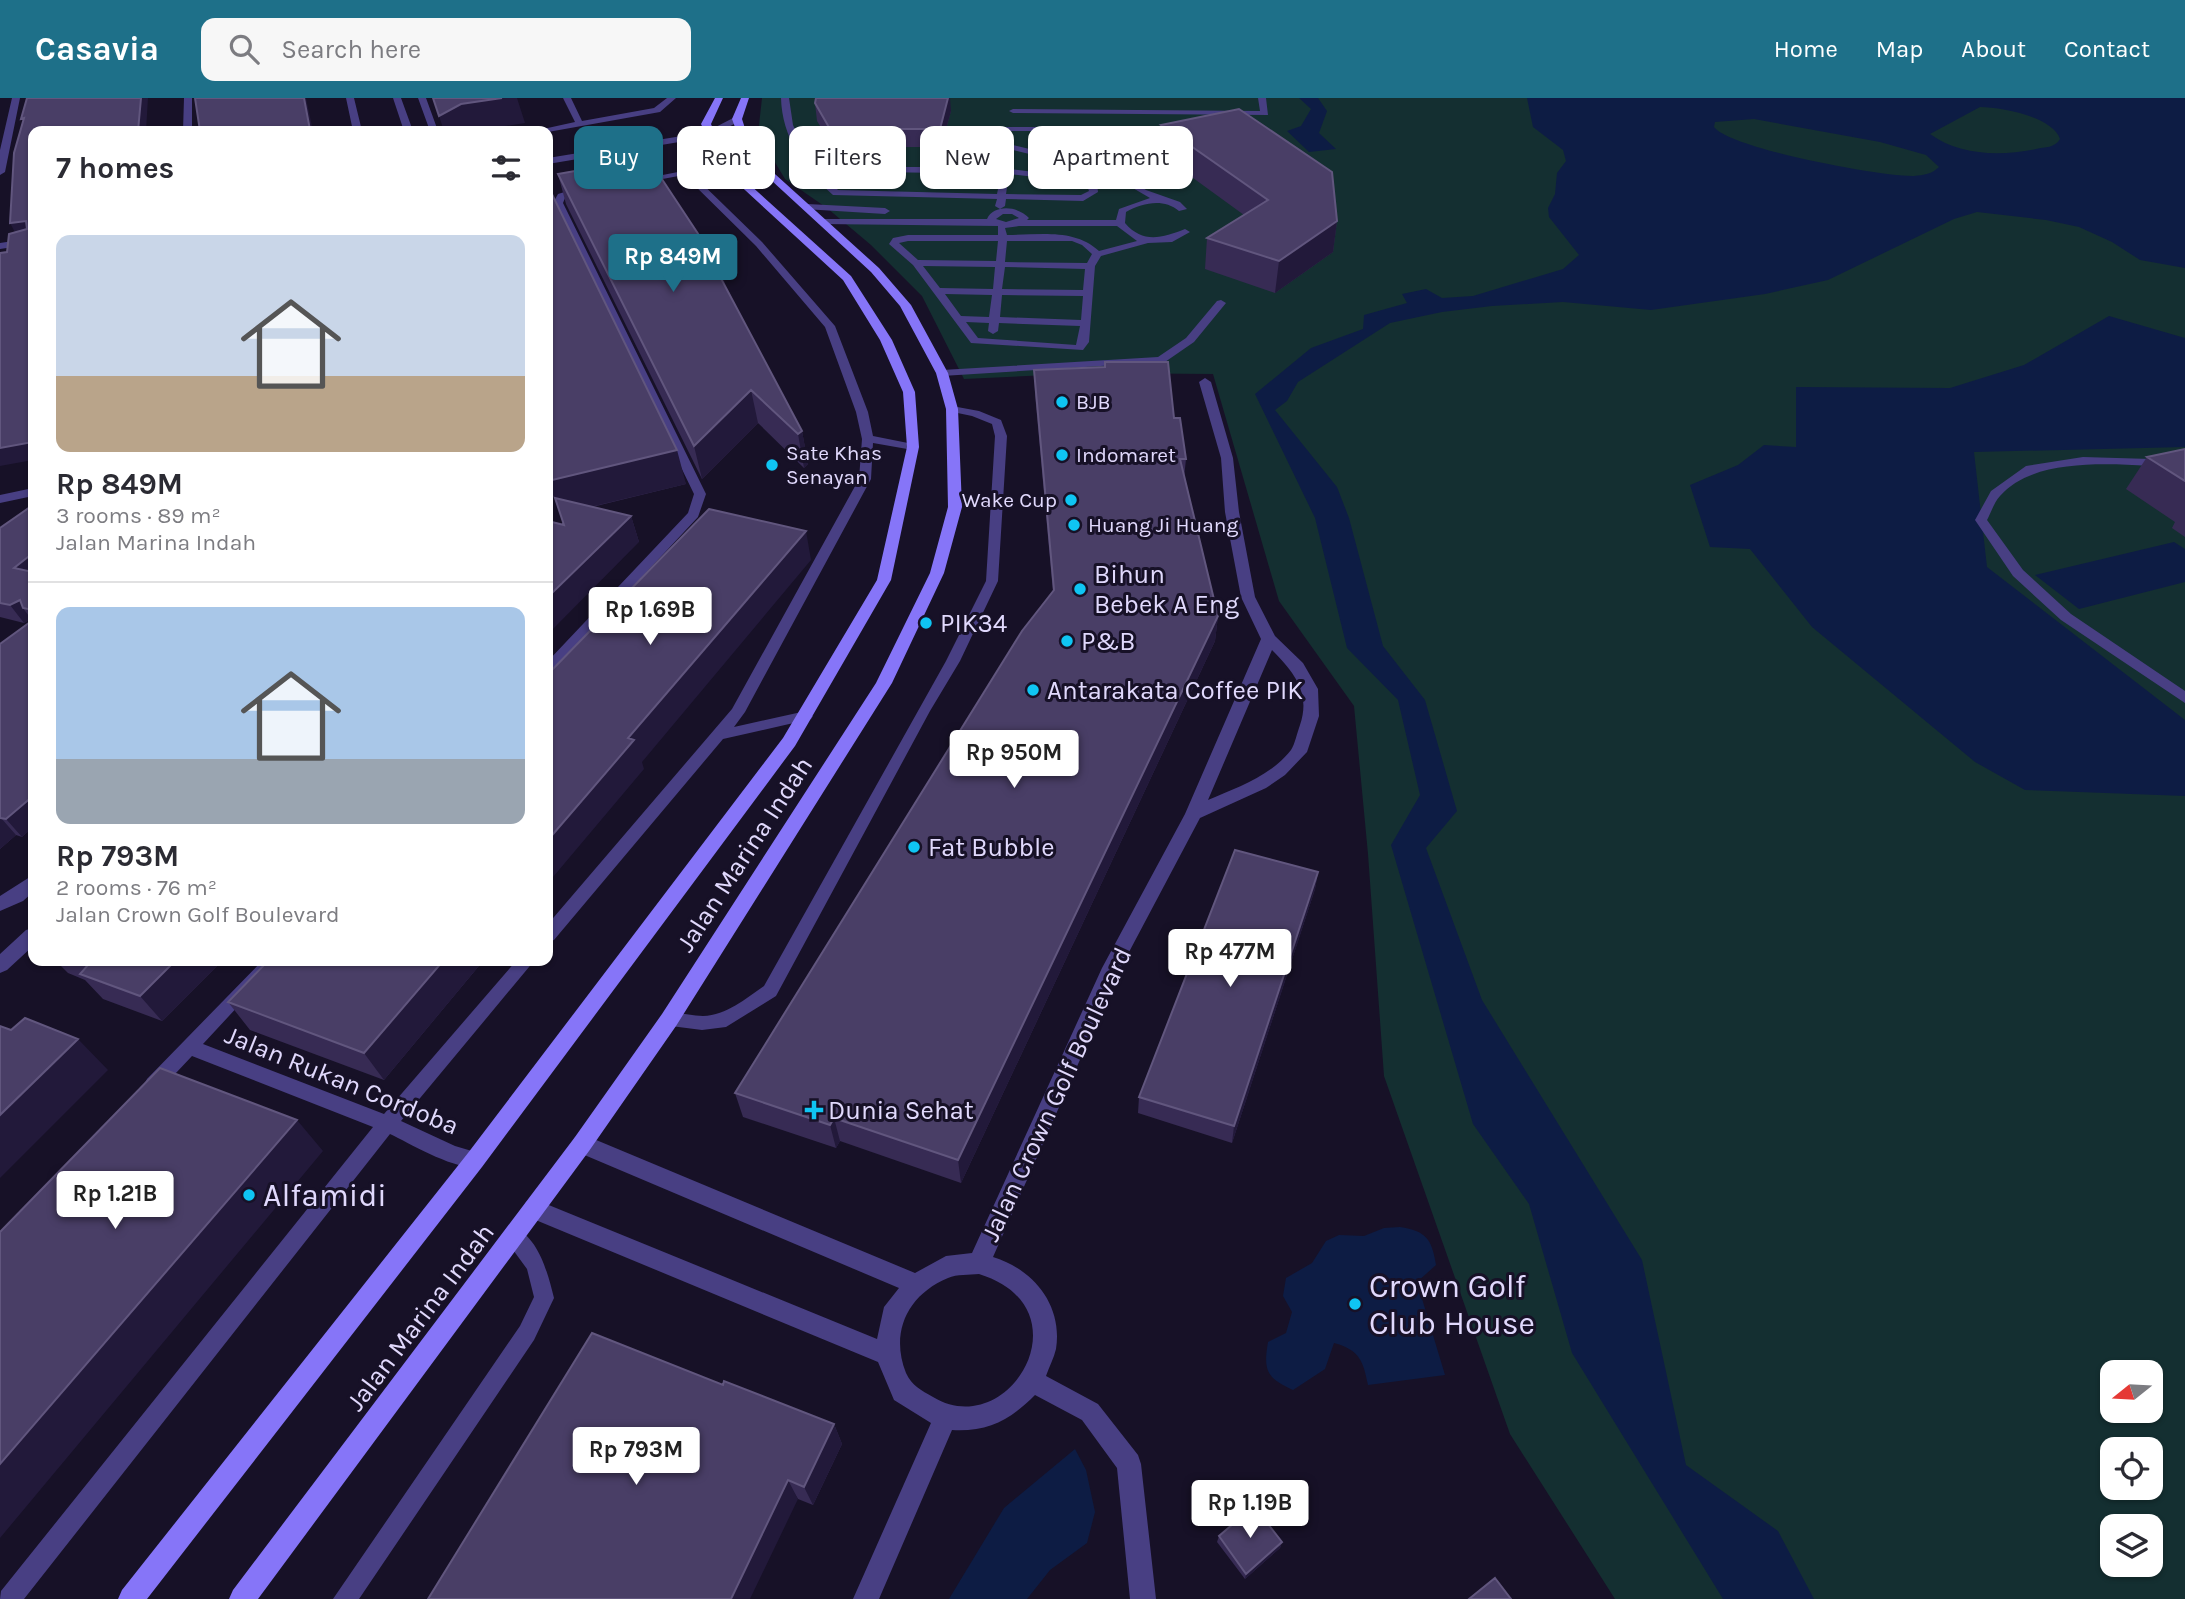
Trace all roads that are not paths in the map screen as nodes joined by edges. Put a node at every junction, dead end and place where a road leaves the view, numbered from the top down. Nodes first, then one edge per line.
1 (16, 98) edge
2 (188, 98) edge
3 (350, 98) edge
4 (397, 98) edge
5 (422, 98) edge
6 (567, 98) edge
7 (672, 98) edge
8 (719, 98) edge
9 (745, 98) edge
10 (785, 98) edge
11 (1015, 98) edge
12 (1108, 98) edge
13 (1262, 98) edge
14 (1013, 111) junction
15 (1109, 112) junction
16 (737, 119) junction
17 (580, 124) junction
18 (188, 126) edge
19 (357, 126) edge
20 (407, 126) edge
21 (432, 126) edge
22 (709, 126) edge
23 (717, 126) edge
24 (1011, 126) edge
25 (1109, 126) edge
26 (553, 128) edge
27 (789, 128) edge
28 (677, 133) edge
29 (677, 135) edge
30 (553, 149) edge
31 (553, 160) edge
32 (0, 172) edge
33 (1014, 172) edge
34 (585, 189) edge
35 (702, 189) edge
36 (749, 189) edge
37 (831, 189) edge
38 (1002, 189) edge
39 (1138, 189) edge
40 (1000, 197) junction
41 (1165, 201) junction
42 (807, 207) junction
43 (1182, 209) dead end
44 (997, 219) junction
45 (1119, 219) junction
46 (821, 221) junction
47 (1185, 232) dead end
48 (1003, 237) junction
49 (1146, 241) junction
50 (28, 242) edge
51 (0, 246) edge
52 (1097, 254) junction
53 (916, 263) junction
54 (1000, 263) junction
55 (1090, 266) junction
56 (935, 291) junction
57 (996, 292) junction
58 (1088, 293) junction
59 (1221, 303) dead end
60 (956, 319) junction
61 (994, 321) junction
62 (1085, 323) junction
63 (991, 344) junction
64 (942, 373) junction
65 (1205, 382) dead end
66 (952, 409) junction
67 (868, 439) junction
68 (913, 447) junction
69 (2185, 464) edge
70 (28, 493) edge
71 (0, 499) edge
72 (1269, 639) junction
73 (553, 664) edge
74 (2185, 698) edge
75 (806, 716) junction
76 (718, 735) junction
77 (1194, 814) junction
78 (28, 886) edge
79 (0, 904) edge
80 (553, 929) edge
81 (28, 940) edge
82 (0, 965) edge
83 (267, 966) edge
84 (522, 966) edge
85 (669, 1020) junction
86 (190, 1047) junction
87 (143, 1096) edge
88 (387, 1124) junction
89 (582, 1144) junction
90 (475, 1160) junction
91 (534, 1209) junction
92 (513, 1236) junction
93 (979, 1263) junction
94 (916, 1284) junction
95 (887, 1354) junction
96 (1032, 1381) junction
97 (945, 1418) junction
98 (9, 1599) edge
99 (131, 1599) edge
100 (242, 1599) edge
101 (345, 1599) edge
102 (866, 1599) edge
103 (1143, 1599) edge

1 - 32 street
2 - 18 street
3 - 19 street
4 - 20 street
5 - 21 lane
6 - 17 lane
7 - 17 lane
8 - 22 main road
9 - 16 main road
10 - 27 lane
11 - 14 lane
12 - 15 lane
13 - 15 lane
14 - 15 lane
14 - 24 lane
15 - 25 lane
16 - 23 street
16 - 42 main road, Jalan Marina Indah
17 - 26 lane
28 - 30 street
29 - 31 street
33 - 40 lane
34 - 73 lane
35 - 67 lane
36 - 68 main road, Jalan Marina Indah
37 - 40 lane
38 - 40 lane
39 - 41 lane
40 - 44 lane
41 - 43 lane
41 - 45 lane
42 - 44 lane
42 - 46 main road, Jalan Marina Indah
44 - 45 lane
44 - 46 lane
44 - 48 lane
45 - 49 lane
46 - 64 main road, Jalan Marina Indah
47 - 49 lane
48 - 52 lane
48 - 53 lane
48 - 54 lane
49 - 52 lane
50 - 51 street
52 - 55 lane
53 - 54 lane
53 - 56 lane
54 - 55 lane
54 - 57 lane
55 - 58 lane
56 - 57 lane
56 - 60 lane
57 - 58 lane
57 - 61 lane
58 - 62 lane
59 - 64 lane
60 - 61 lane
60 - 63 lane
61 - 62 lane
61 - 63 lane
62 - 63 lane
64 - 66 main road, Jalan Marina Indah
65 - 72 street
66 - 85 main road, Jalan Marina Indah
66 - 85 lane
67 - 68 lane
67 - 76 lane
68 - 75 main road, Jalan Marina Indah
69 - 74 lane
70 - 71 street
72 - 77 street, Jalan Crown Golf Boulevard
72 - 77 street
75 - 76 lane
75 - 90 main road, Jalan Marina Indah
76 - 80 lane
77 - 93 street, Jalan Crown Golf Boulevard
78 - 79 street
81 - 82 street
83 - 86 lane, Jalan Rukan Cordoba
84 - 88 lane
85 - 89 main road, Jalan Marina Indah
86 - 87 lane, Jalan Rukan Cordoba
86 - 88 lane, Jalan Rukan Cordoba
88 - 90 lane, Jalan Rukan Cordoba
88 - 98 lane
89 - 91 main road, Jalan Marina Indah
89 - 94 street
90 - 99 main road, Jalan Marina Indah
91 - 92 main road, Jalan Marina Indah
91 - 95 street
92 - 100 main road, Jalan Marina Indah
92 - 101 lane
93 - 94 street
93 - 96 street
94 - 95 street
95 - 97 street
96 - 97 street
96 - 103 street
97 - 102 street

